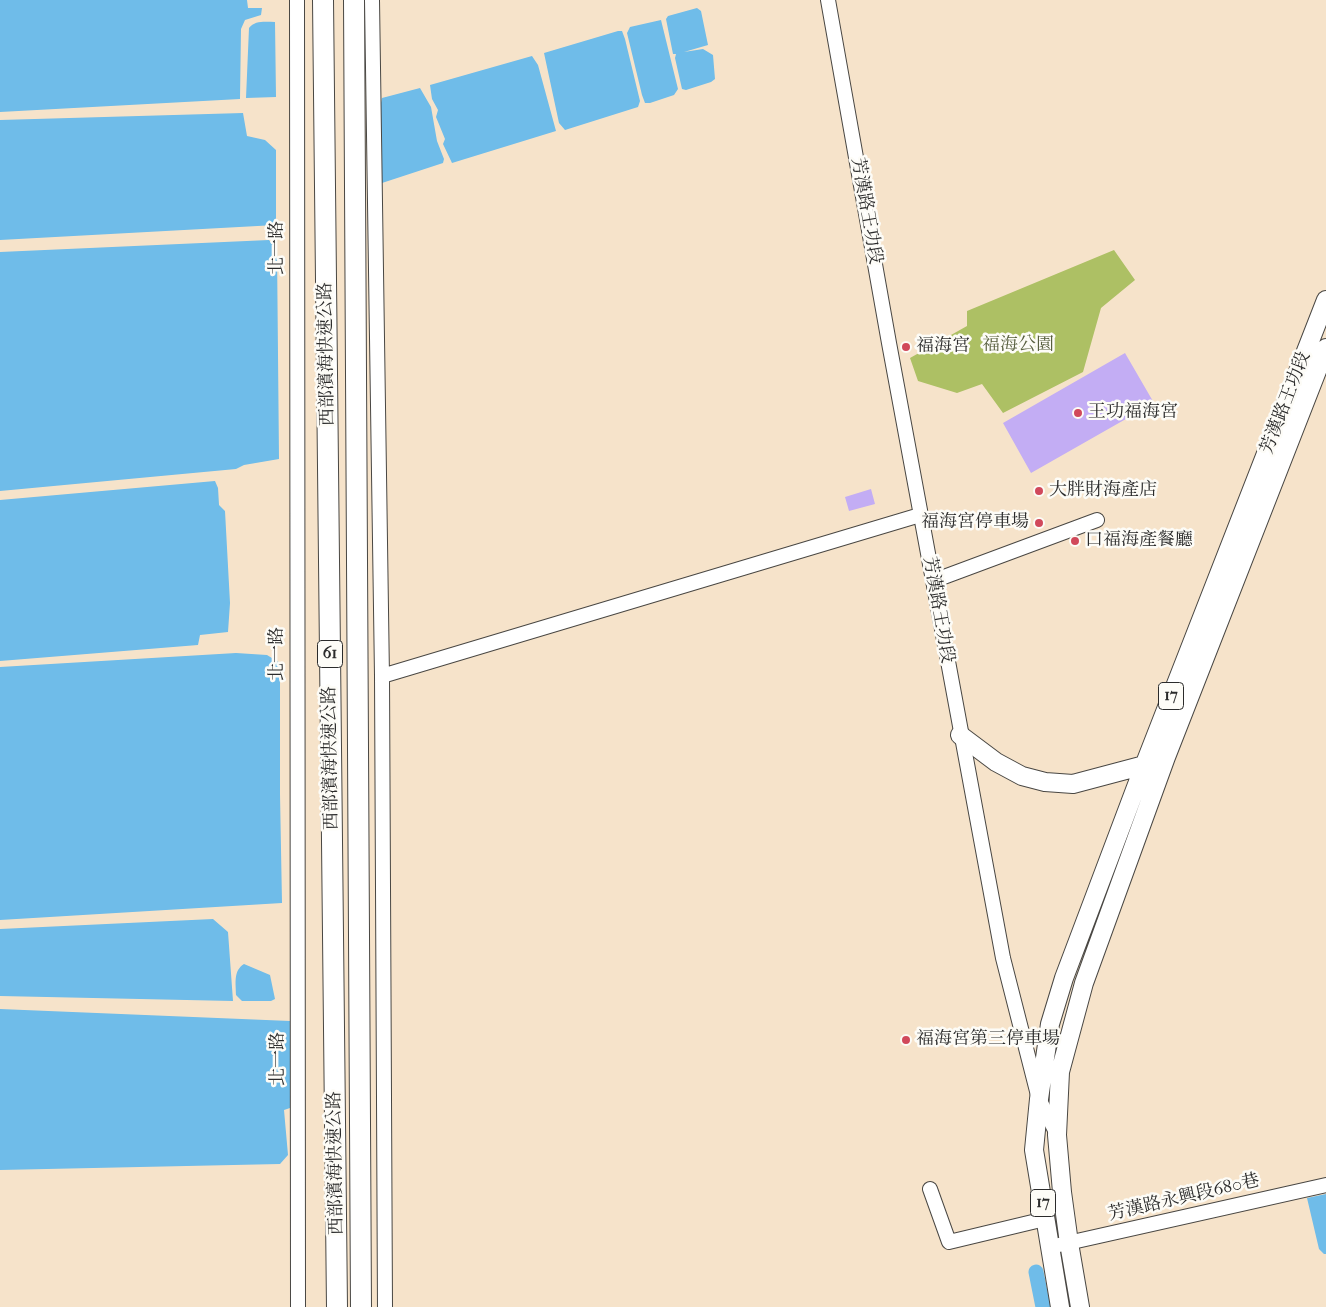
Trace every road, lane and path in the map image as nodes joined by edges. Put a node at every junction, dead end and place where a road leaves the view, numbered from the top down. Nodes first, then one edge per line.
1 (296, 0) edge
2 (324, 0) edge
3 (354, 0) edge
4 (372, 0) edge
5 (828, 0) edge
6 (1326, 300) edge
7 (1326, 348) edge
8 (920, 515) junction
9 (1097, 520) dead end
10 (933, 581) junction
11 (382, 676) junction
12 (960, 735) junction
13 (1166, 757) junction
14 (1144, 766) junction
15 (1039, 1099) junction
16 (1057, 1134) junction
17 (1326, 1185) edge
18 (930, 1189) dead end
19 (1045, 1219) junction
20 (1068, 1243) junction
21 (1050, 1247) junction
22 (298, 1307) edge
23 (337, 1307) edge
24 (361, 1307) edge
25 (385, 1307) edge
26 (1060, 1307) edge
27 (1080, 1307) edge

1 - 22 street, 北一路
2 - 23 highway, 西部濱海快速公路 / 61
3 - 24 highway, 西部濱海快速公路 / 61
4 - 11 street
5 - 8 street, 芳漢路王功段
6 - 14 main road, 芳漢路王功段 / 17
7 - 13 main road, 芳漢路王功段 / 17
8 - 10 street, 芳漢路王功段
8 - 11 street
9 - 10 street
10 - 12 street, 芳漢路王功段
11 - 25 street
12 - 14 main road
12 - 15 street, 芳漢路王功段
13 - 14 main road
13 - 16 main road, 芳漢路王功段 / 17
14 - 15 main road, 芳漢路王功段 / 17
15 - 16 street, 芳漢路王功段
15 - 19 main road, 17
16 - 20 main road, 17
17 - 20 street, 芳漢路永興段680巷
18 - 19 street
19 - 21 main road, 17
20 - 21 street, 芳漢路永興段680巷
20 - 27 main road, 17
21 - 26 main road, 17

